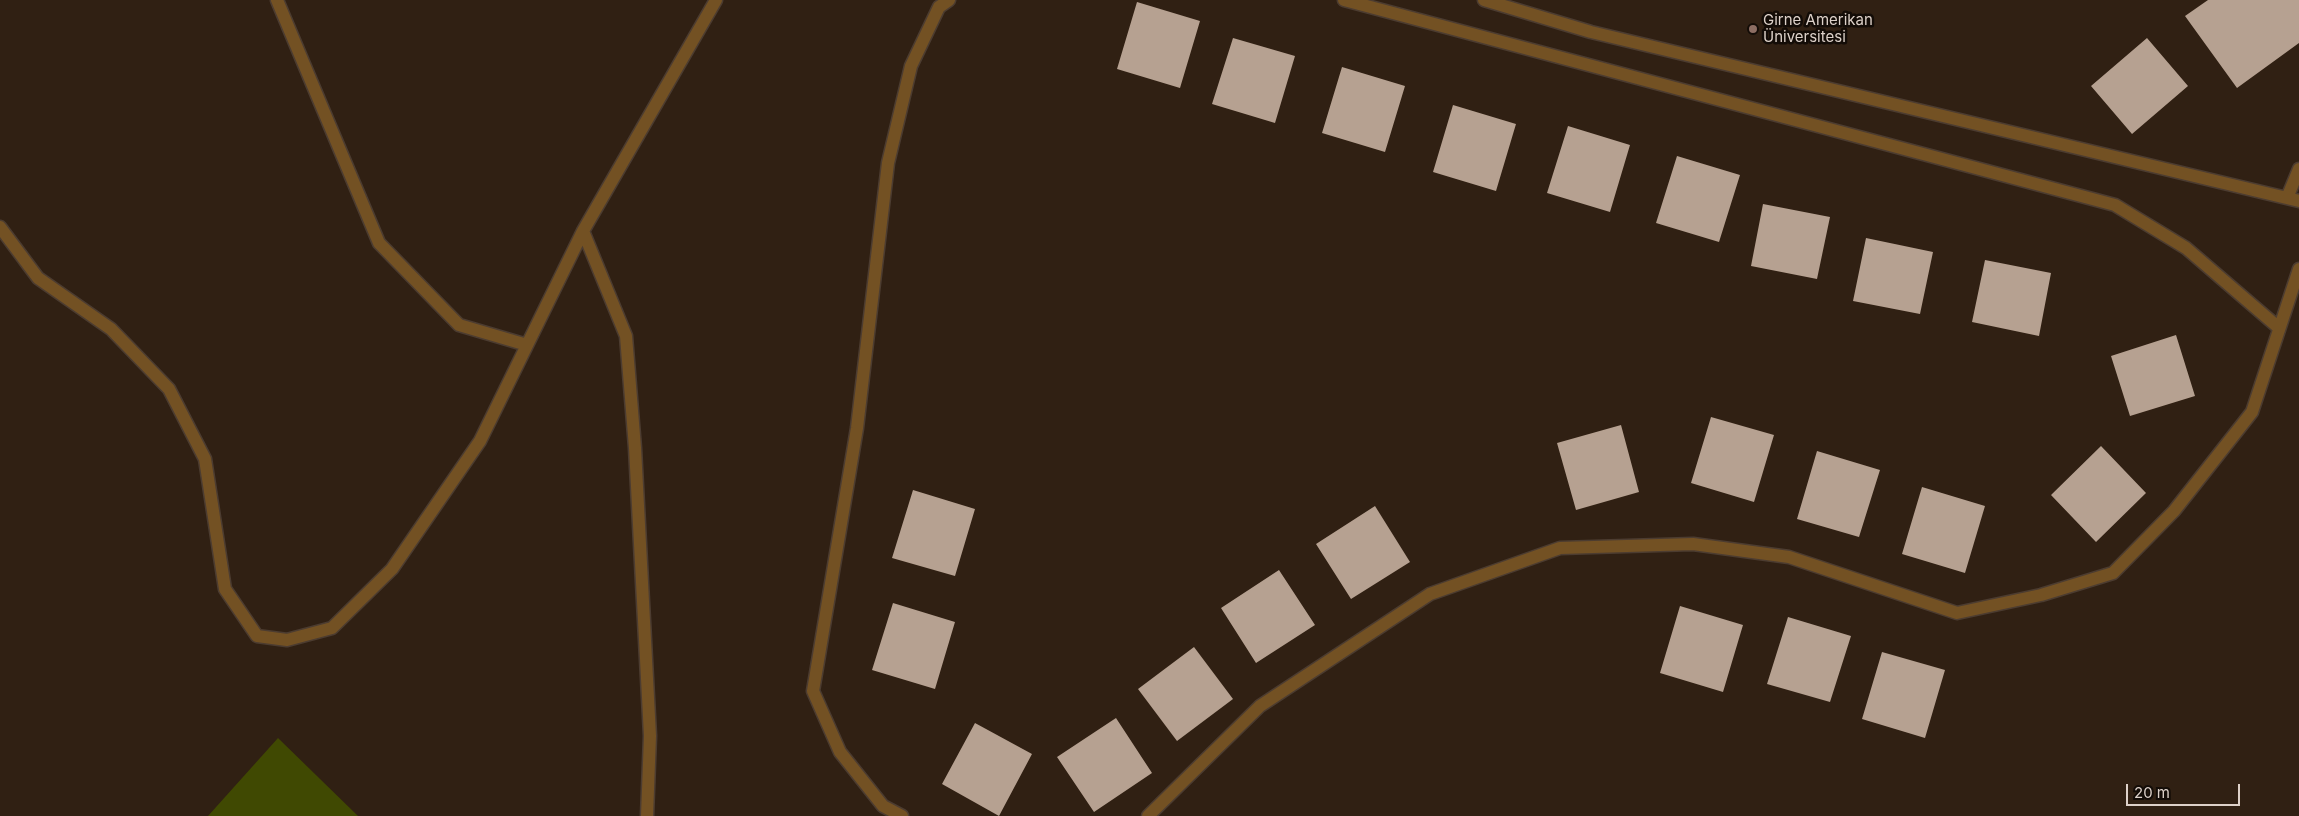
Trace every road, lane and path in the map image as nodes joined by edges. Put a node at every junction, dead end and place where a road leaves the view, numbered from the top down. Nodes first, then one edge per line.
1 (276, 0) edge
2 (716, 0) edge
3 (949, 0) edge
4 (1344, 0) edge
5 (1484, 0) edge
6 (2299, 169) edge
7 (2293, 199) edge
8 (0, 228) edge
9 (583, 231) junction
10 (2299, 268) edge
11 (2279, 328) junction
12 (527, 345) junction
13 (647, 816) edge
14 (902, 816) edge
15 (1148, 816) edge

1 - 12 street
2 - 9 street
3 - 14 street
4 - 11 street
5 - 7 street
6 - 7 street
8 - 12 street
9 - 12 street
9 - 13 street
10 - 11 street
11 - 15 street

